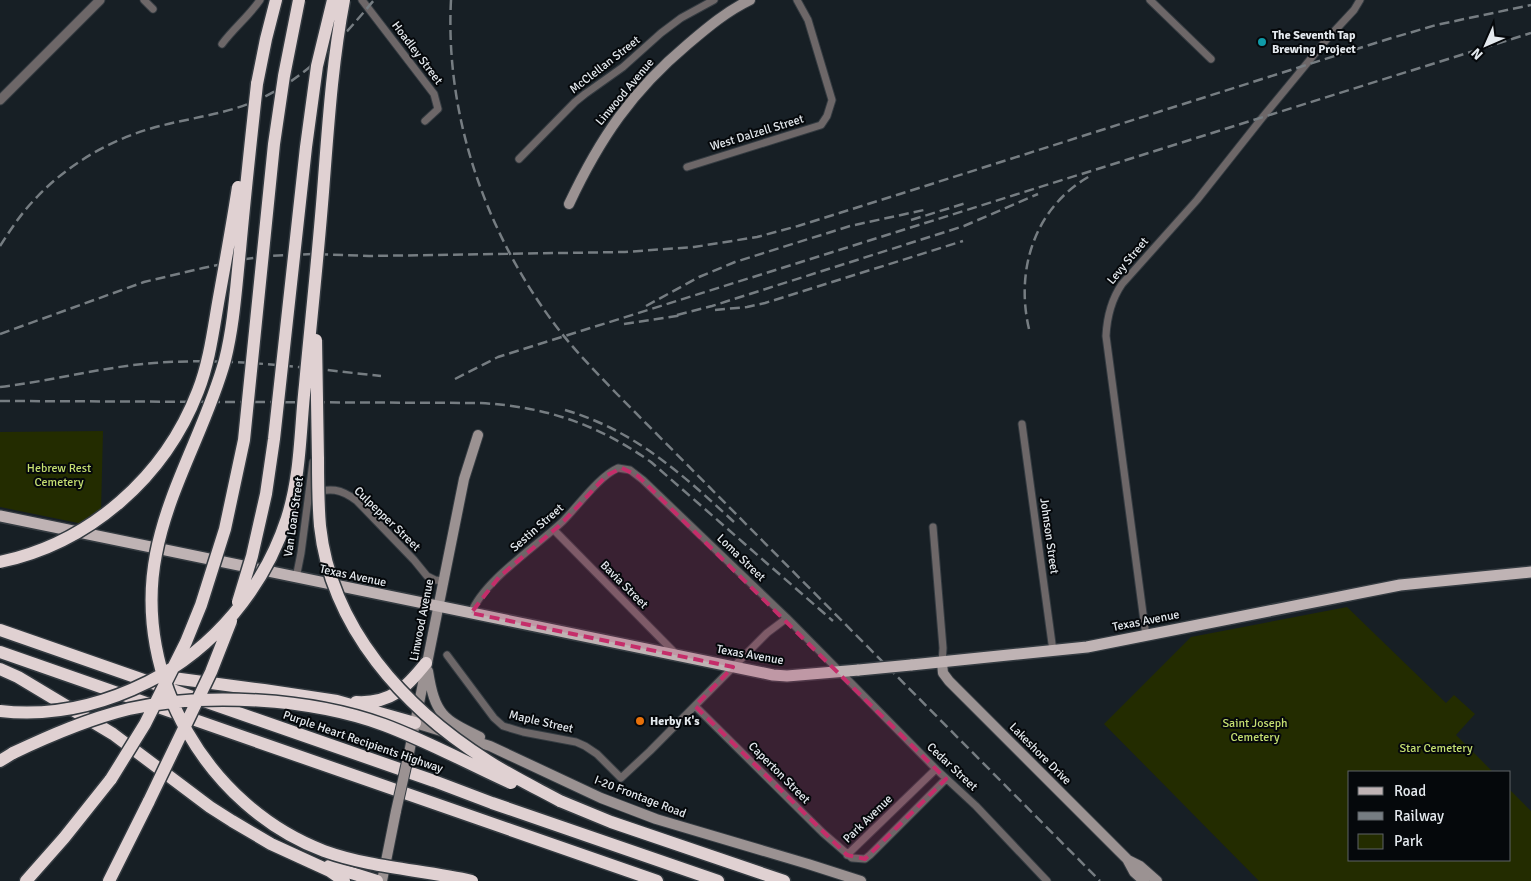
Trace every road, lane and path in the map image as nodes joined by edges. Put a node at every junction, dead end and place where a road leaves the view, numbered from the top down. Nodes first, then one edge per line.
1 (100, 0) edge
2 (144, 0) edge
3 (260, 0) edge
4 (276, 0) edge
5 (299, 0) edge
6 (333, 0) edge
7 (344, 0) edge
8 (362, 0) edge
9 (714, 0) edge
10 (750, 0) edge
11 (797, 0) edge
12 (1150, 0) edge
13 (1360, 0) edge
14 (153, 9) dead end
15 (222, 44) dead end
16 (1211, 59) dead end
17 (257, 84) junction
18 (0, 100) edge
19 (425, 121) dead end
20 (519, 159) dead end
21 (686, 167) dead end
22 (569, 204) dead end
23 (316, 282) junction
24 (1022, 424) dead end
25 (478, 435) dead end
26 (314, 459) dead end
27 (622, 468) joint
28 (309, 492) junction
29 (0, 516) edge
30 (932, 527) dead end
31 (554, 530) junction
32 (0, 562) edge
33 (1531, 572) edge
34 (296, 578) junction
35 (443, 582) junction
36 (438, 607) junction
37 (471, 613) junction
38 (788, 618) junction
39 (0, 630) edge
40 (1146, 636) junction
41 (1053, 651) junction
42 (0, 652) edge
43 (447, 655) dead end
44 (678, 656) junction
45 (426, 662) junction
46 (942, 663) junction
47 (733, 667) junction
48 (0, 669) edge
49 (118, 672) junction
50 (839, 672) junction
51 (337, 701) junction
52 (695, 706) junction
53 (0, 711) edge
54 (415, 723) junction
55 (0, 761) edge
56 (525, 762) junction
57 (936, 769) junction
58 (946, 779) junction
59 (560, 801) junction
60 (847, 855) junction
61 (301, 858) junction
62 (1127, 859) junction
63 (26, 881) edge
64 (109, 881) edge
65 (344, 881) edge
66 (377, 881) edge
67 (382, 881) edge
68 (472, 881) edge
69 (657, 881) edge
70 (718, 881) edge
71 (784, 881) edge
72 (861, 881) edge
73 (1047, 881) edge
74 (1144, 881) edge
75 (1157, 881) edge

1 - 18 street
2 - 14 street
3 - 15 street
4 - 17 highway
5 - 63 highway, bridge
6 - 64 highway, bridge
7 - 23 highway, bridge
8 - 19 street, Hoadley Street
9 - 20 street, McClellan Street
10 - 22 main road, Linwood Avenue
11 - 21 street, West Dalzell Street
12 - 16 street
13 - 40 street, Levy Street
17 - 32 highway, bridge
17 - 68 highway, bridge
23 - 53 highway, bridge
23 - 59 highway, bridge
24 - 41 street, Johnson Street
25 - 35 main road, Linwood Avenue
26 - 28 street, Van Loan Street
27 - 31 street, Sestin Street
27 - 38 street, Loma Street
28 - 34 street, Van Loan Street
28 - 35 street, Culpepper Street
29 - 34 main road, Texas Avenue
30 - 46 street
31 - 37 street, Sestin Street
31 - 44 street, Bavia Street
33 - 40 main road, Texas Avenue
34 - 36 main road, Texas Avenue
35 - 36 main road, Linwood Avenue
36 - 37 main road, Texas Avenue
36 - 45 main road, Linwood Avenue
37 - 44 main road, Texas Avenue
38 - 47 street
38 - 50 street, Loma Street
39 - 49 highway, Purple Heart Recipients Highway
40 - 41 main road, Texas Avenue
41 - 46 main road, Texas Avenue
42 - 69 highway
43 - 52 street, Maple Street
44 - 47 main road, Texas Avenue
45 - 51 highway
45 - 54 main road, Linwood Avenue
45 - 56 main road
46 - 50 main road, Texas Avenue, bridge
46 - 62 main road, Lakeshore Drive
47 - 50 main road, Texas Avenue
47 - 52 street
48 - 61 highway
49 - 51 highway
49 - 70 highway, Purple Heart Recipients Highway
50 - 57 street, Cedar Street
51 - 54 highway
52 - 60 street, Caperton Street
54 - 56 main road, I-20 Frontage Road
54 - 67 main road, Linwood Avenue, bridge
55 - 59 highway, bridge
56 - 72 main road, I-20 Frontage Road
57 - 58 street, Cedar Street
57 - 60 street, Park Avenue
58 - 60 street, Park Avenue
58 - 73 street, Cedar Street
59 - 71 highway
61 - 65 highway
61 - 66 highway
62 - 74 main road, Lakeshore Drive
62 - 75 main road, Lakeshore Drive

